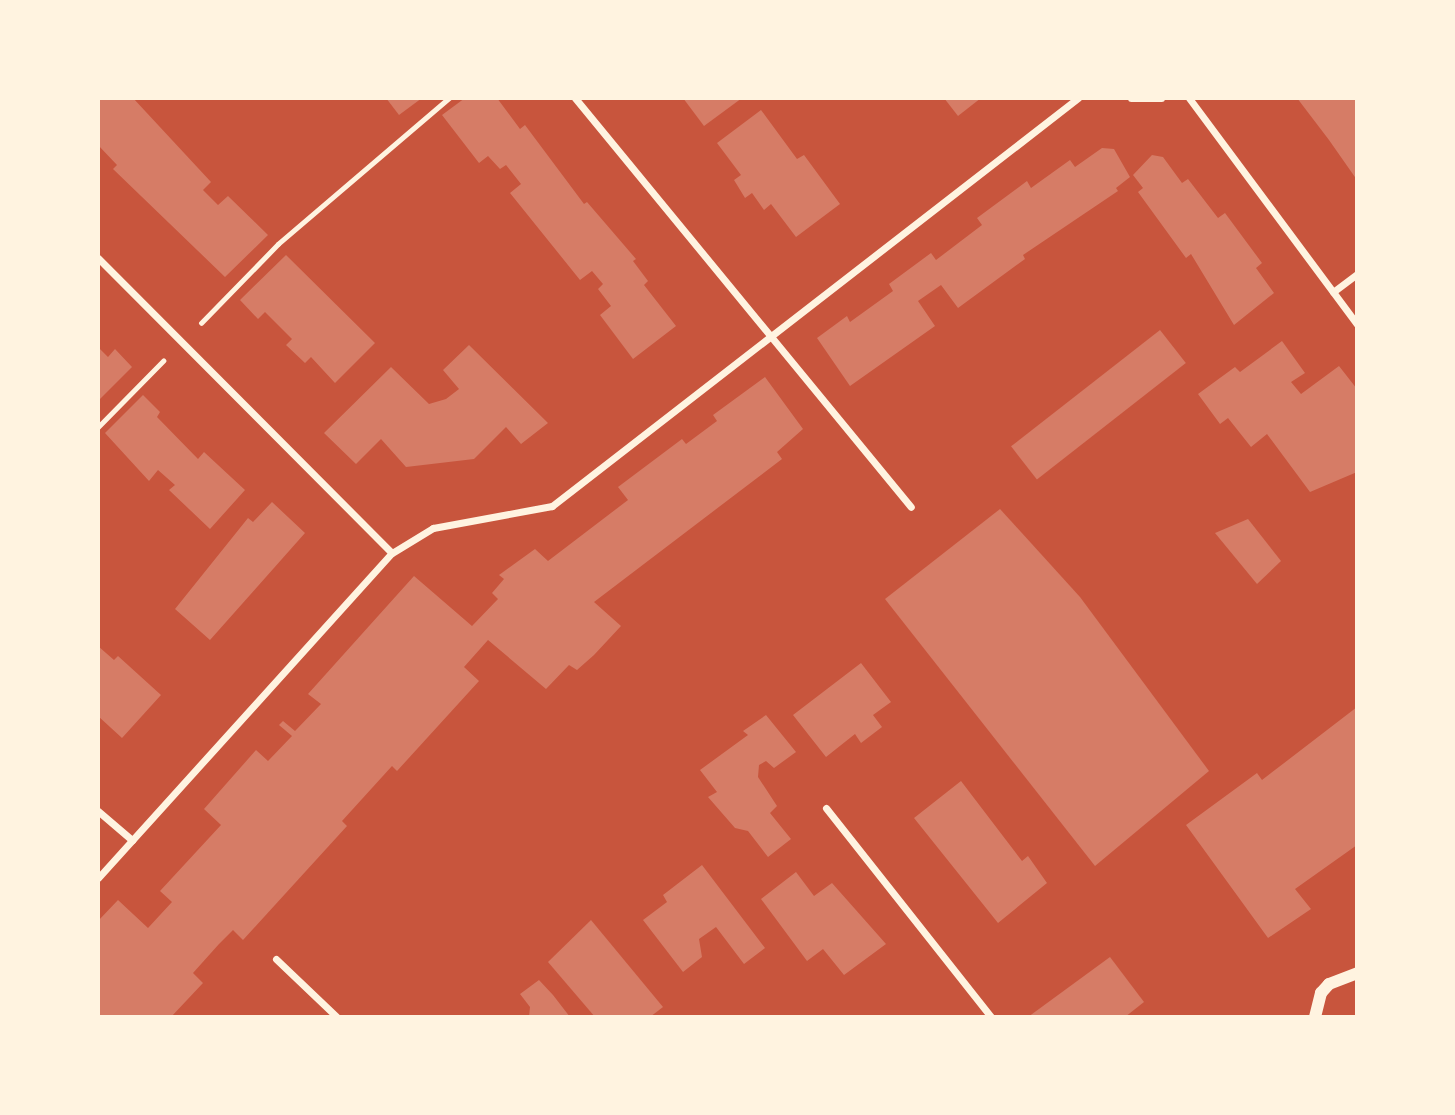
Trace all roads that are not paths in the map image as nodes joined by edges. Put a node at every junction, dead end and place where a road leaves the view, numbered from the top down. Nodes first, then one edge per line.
1 (575, 98) edge
2 (1078, 98) edge
3 (1131, 98) edge
4 (1161, 98) edge
5 (1189, 98) edge
6 (98, 258) edge
7 (1357, 274) edge
8 (1333, 292) junction
9 (1357, 324) edge
10 (772, 333) junction
11 (911, 507) dead end
12 (392, 553) junction
13 (826, 808) dead end
14 (98, 811) edge
15 (132, 840) junction
16 (98, 878) edge
17 (276, 959) dead end
18 (1355, 969) edge
19 (337, 1017) edge
20 (991, 1017) edge
21 (1315, 1017) edge

1 - 10 street
2 - 10 street
3 - 4 street
5 - 8 street
6 - 12 street
7 - 8 street
8 - 9 street
10 - 11 street
10 - 12 street
12 - 15 street
13 - 20 street
14 - 15 street
15 - 16 street
17 - 19 street
18 - 21 street

